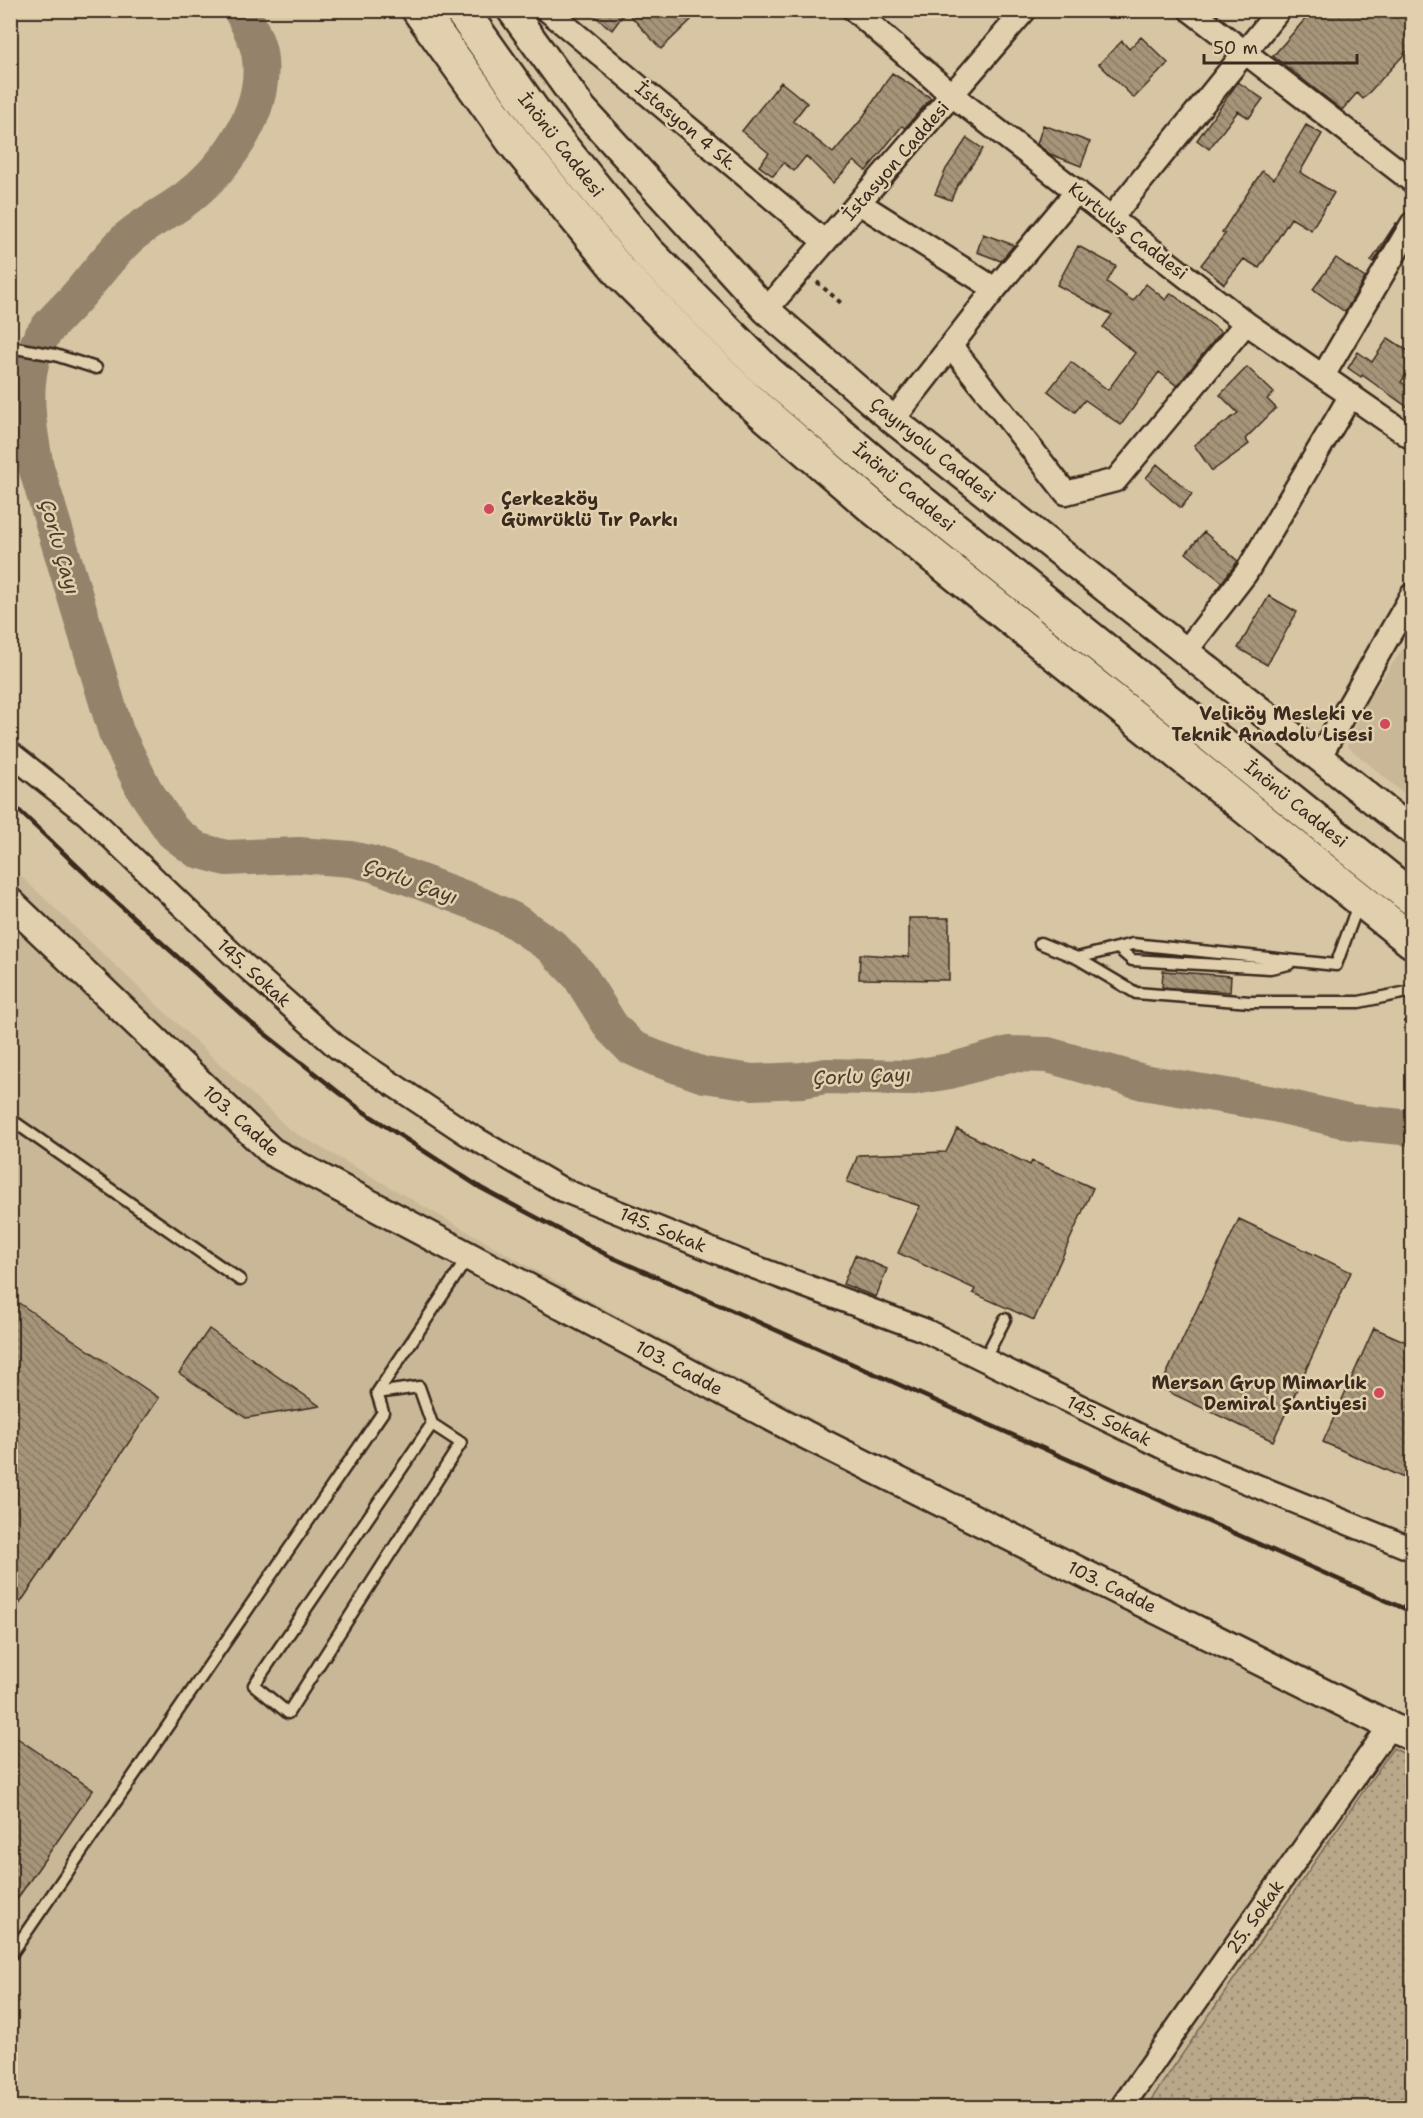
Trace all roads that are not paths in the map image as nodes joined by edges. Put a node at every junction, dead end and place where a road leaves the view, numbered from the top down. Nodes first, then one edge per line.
1 (419, 10) edge
2 (461, 10) edge
3 (511, 10) edge
4 (547, 10) edge
5 (855, 10) edge
6 (1025, 10) edge
7 (1190, 10) edge
8 (1279, 10) edge
9 (1244, 53) junction
10 (952, 94) junction
11 (1413, 181) edge
12 (1077, 191) junction
13 (859, 203) junction
14 (1111, 218) junction
15 (1413, 224) edge
16 (825, 242) junction
17 (995, 289) junction
18 (766, 310) junction
19 (1246, 323) junction
20 (951, 346) junction
21 (14, 347) edge
22 (96, 368) dead end
23 (1323, 376) junction
24 (1351, 395) junction
25 (893, 420) junction
26 (1413, 438) edge
27 (1413, 595) edge
28 (1406, 621) edge
29 (1186, 651) junction
30 (10, 753) edge
31 (1320, 756) junction
32 (1413, 831) edge
33 (1360, 898) junction
34 (1413, 898) edge
35 (10, 902) edge
36 (1413, 941) edge
37 (1040, 943) dead end
38 (1077, 958) junction
39 (1413, 991) edge
40 (10, 1119) edge
41 (468, 1256) junction
42 (240, 1280) dead end
43 (1005, 1319) dead end
44 (984, 1360) junction
45 (377, 1393) junction
46 (432, 1424) junction
47 (1413, 1549) edge
48 (1401, 1732) edge
49 (10, 1956) edge
50 (1120, 2108) edge

1 - 33 main road
2 - 34 main road, İnönü Caddesi
3 - 18 street, Çayıryolu Caddesi
4 - 16 street, İstasyon 4 Sk.
5 - 10 street, Kurtuluş Caddesi
6 - 10 street, İstasyon Caddesi
7 - 9 street
8 - 9 street
9 - 11 street
9 - 14 street
10 - 12 street, Kurtuluş Caddesi
10 - 13 street, İstasyon Caddesi
12 - 14 street, Kurtuluş Caddesi
12 - 17 street
13 - 16 street, İstasyon Caddesi
13 - 17 street
14 - 19 street, Kurtuluş Caddesi
15 - 23 street
16 - 18 street, İstasyon Caddesi
17 - 20 street
18 - 25 street, Çayıryolu Caddesi
19 - 20 street
19 - 23 street, Kurtuluş Caddesi
20 - 25 street
21 - 22 lane
23 - 24 street, Kurtuluş Caddesi
24 - 26 street, Kurtuluş Caddesi
24 - 29 street
25 - 29 street, Çayıryolu Caddesi
27 - 28 street
28 - 31 street
29 - 31 street, Çayıryolu Caddesi
30 - 44 street, 145. Sokak
31 - 32 street, Çayıryolu Caddesi
33 - 36 main road
33 - 38 lane
35 - 41 street, 103. Cadde
37 - 38 lane
38 - 39 lane
40 - 42 lane
41 - 45 lane
41 - 48 street, 103. Cadde
43 - 44 lane
44 - 47 street, 145. Sokak
45 - 46 lane
45 - 49 lane
46 - 46 lane
48 - 50 street, 25. Sokak

